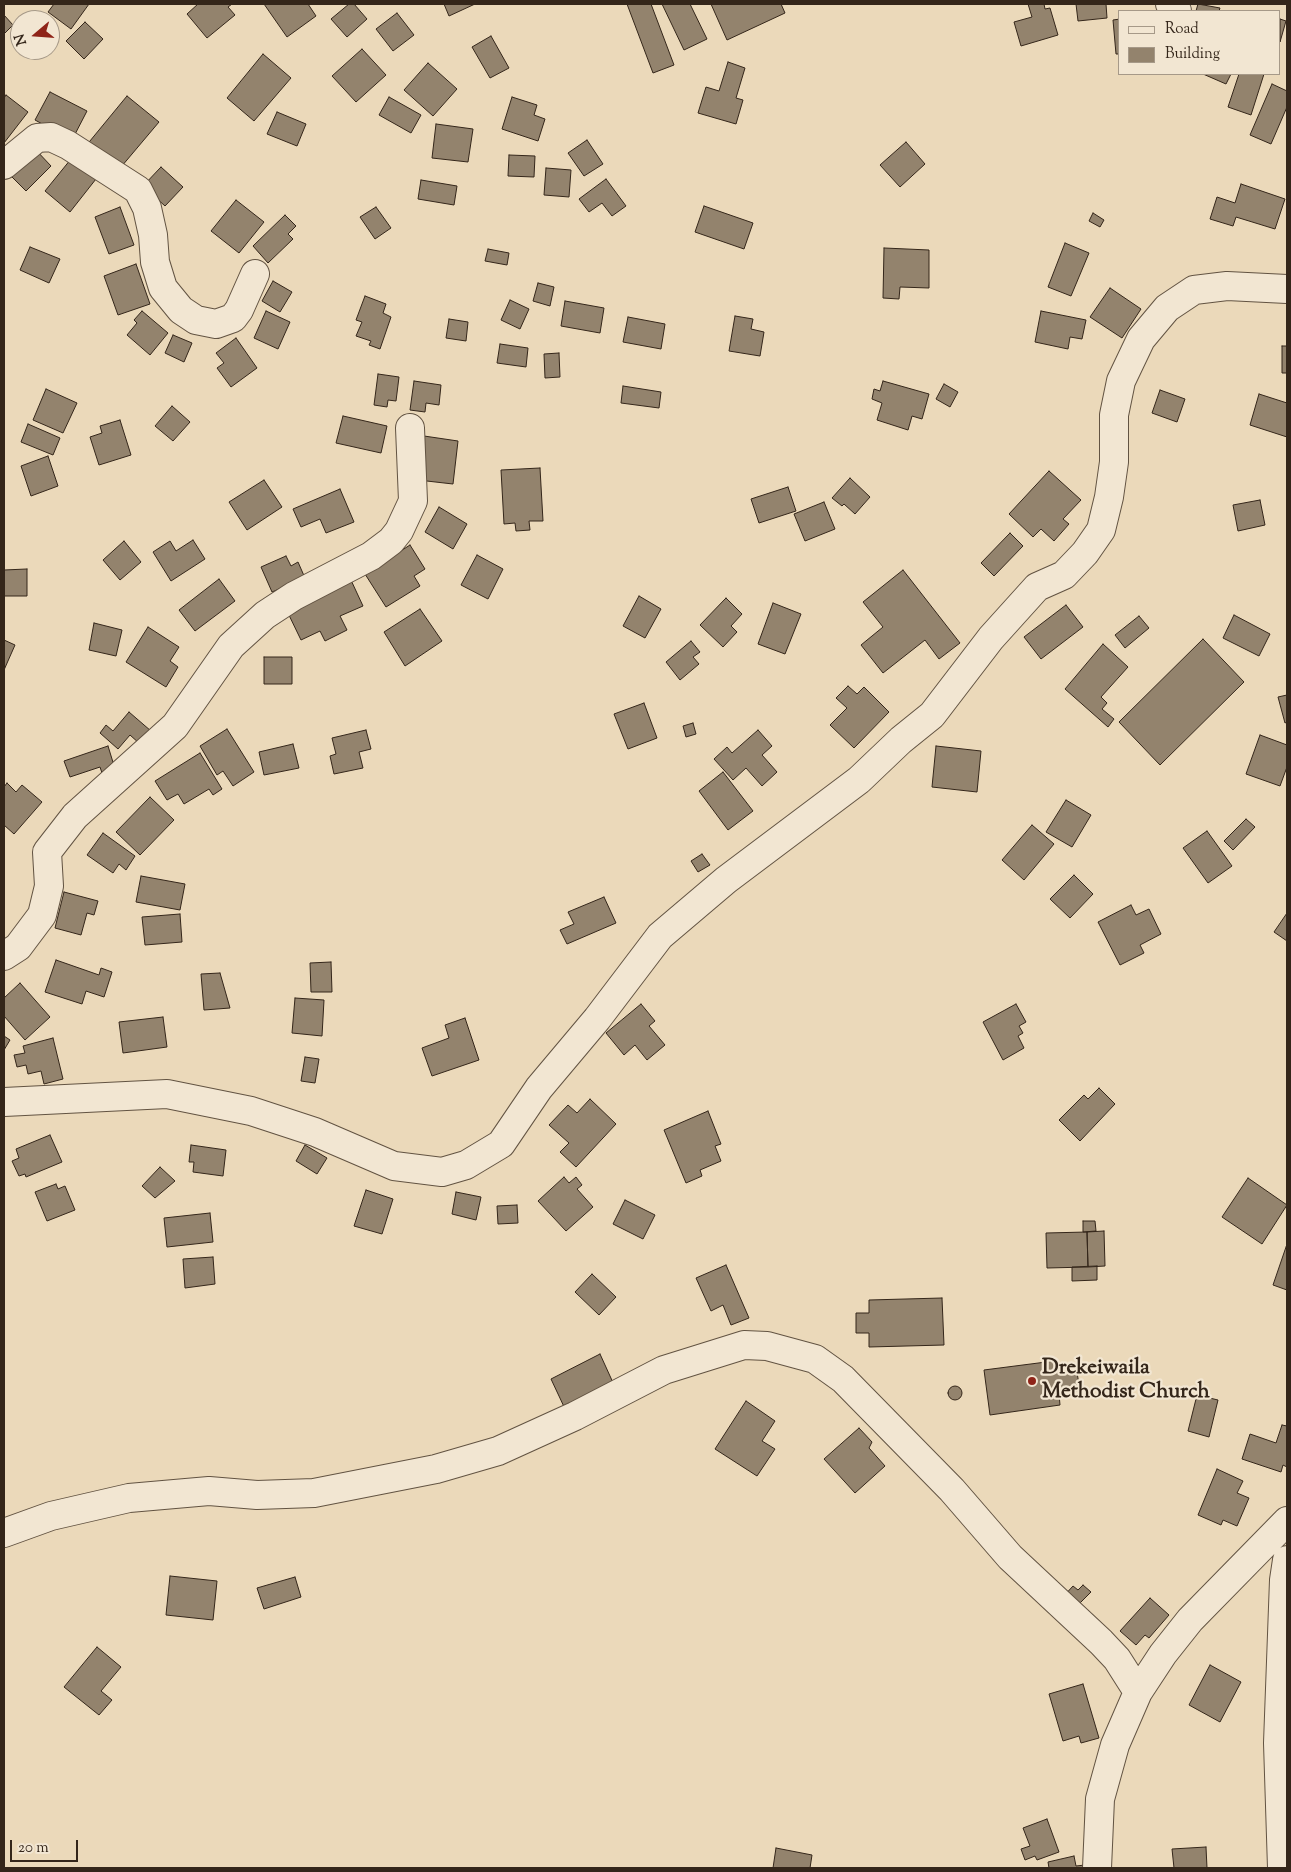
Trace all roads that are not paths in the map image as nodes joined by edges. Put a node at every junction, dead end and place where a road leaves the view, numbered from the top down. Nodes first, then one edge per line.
1 (4, 166) edge
2 (255, 274) dead end
3 (1287, 289) edge
4 (410, 428) dead end
5 (4, 956) edge
6 (4, 1102) edge
7 (1287, 1521) edge
8 (4, 1533) edge
9 (1287, 1560) edge
10 (1138, 1692) junction
11 (1097, 1868) edge
12 (1282, 1868) edge

1 - 2 street
3 - 6 street
4 - 5 street
7 - 10 street
8 - 10 street
9 - 12 street
10 - 11 street

